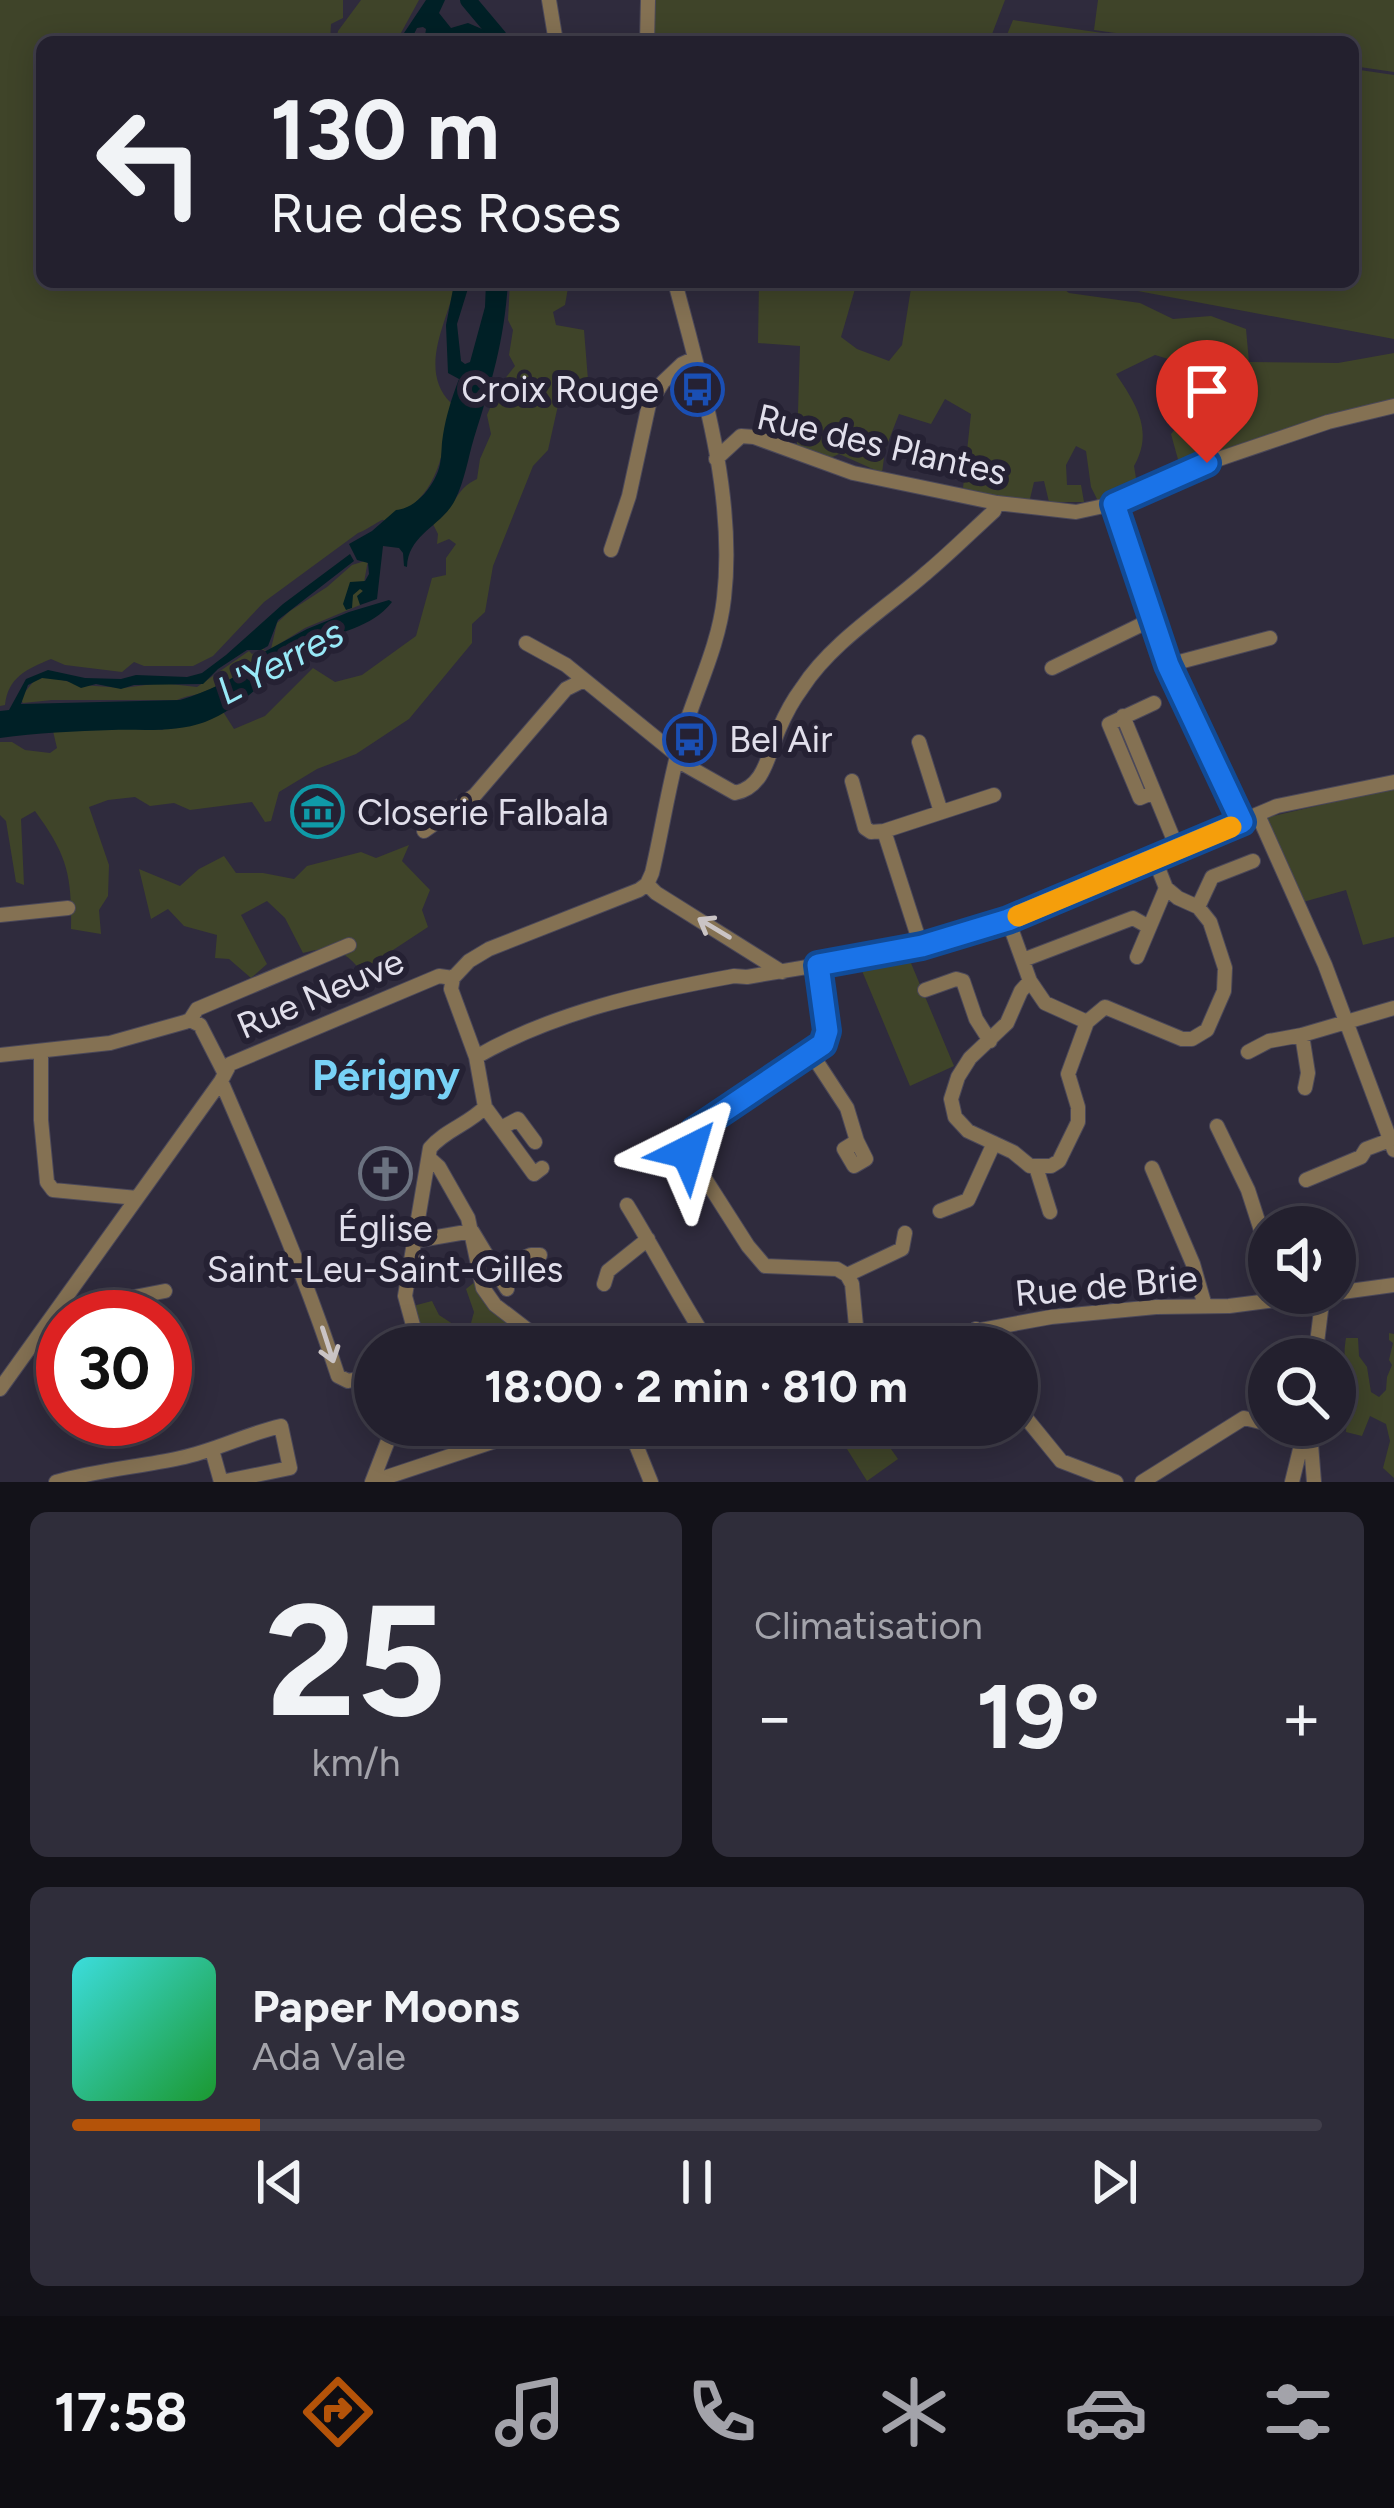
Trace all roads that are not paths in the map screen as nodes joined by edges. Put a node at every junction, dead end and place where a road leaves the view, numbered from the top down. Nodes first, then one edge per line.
1 (549, 0) edge
2 (648, 0) edge
3 (555, 36) edge
4 (647, 36) edge
5 (676, 288) edge
6 (694, 358) junction
7 (1394, 406) edge
8 (716, 459) junction
9 (998, 503) junction
10 (1114, 504) junction
11 (611, 550) dead end
12 (1153, 619) junction
13 (1270, 638) dead end
14 (526, 643) dead end
15 (1168, 665) junction
16 (1052, 668) dead end
17 (584, 680) junction
18 (1154, 703) dead end
19 (919, 742) dead end
20 (677, 755) junction
21 (852, 781) dead end
22 (1394, 782) edge
23 (994, 795) dead end
24 (941, 812) junction
25 (1258, 815) junction
26 (1242, 822) junction
27 (424, 831) dead end
28 (884, 831) junction
29 (1178, 850) junction
30 (1155, 860) junction
31 (1253, 861) dead end
32 (647, 884) junction
33 (1166, 888) junction
34 (1198, 907) junction
35 (68, 908) dead end
36 (0, 915) edge
37 (1008, 920) junction
38 (1150, 927) junction
39 (349, 945) dead end
40 (922, 946) junction
41 (1137, 957) dead end
42 (1023, 960) junction
43 (818, 965) junction
44 (782, 971) junction
45 (453, 978) junction
46 (1030, 981) junction
47 (925, 990) dead end
48 (1394, 1008) edge
49 (190, 1020) junction
50 (1087, 1022) junction
51 (1346, 1022) junction
52 (1302, 1035) junction
53 (990, 1041) junction
54 (1249, 1052) dead end
55 (41, 1053) junction
56 (811, 1053) junction
57 (0, 1055) edge
58 (476, 1057) junction
59 (223, 1077) junction
60 (1305, 1088) dead end
61 (485, 1107) junction
62 (1217, 1126) dead end
63 (501, 1129) junction
64 (857, 1141) dead end
65 (536, 1142) dead end
66 (994, 1143) junction
67 (1392, 1145) edge
68 (429, 1158) junction
69 (1036, 1167) junction
70 (542, 1168) dead end
71 (1152, 1168) dead end
72 (1306, 1180) dead end
73 (137, 1198) junction
74 (626, 1205) dead end
75 (1253, 1206) edge
76 (940, 1211) dead end
77 (1050, 1212) dead end
78 (469, 1231) junction
79 (905, 1233) dead end
80 (648, 1239) junction
81 (414, 1241) junction
82 (540, 1255) dead end
83 (496, 1270) junction
84 (847, 1275) junction
85 (604, 1284) dead end
86 (1394, 1285) edge
87 (508, 1289) dead end
88 (71, 1290) edge
89 (1356, 1290) edge
90 (1248, 1300) edge
91 (1205, 1306) junction
92 (413, 1326) edge
93 (522, 1326) edge
94 (698, 1326) edge
95 (856, 1326) edge
96 (997, 1326) edge
97 (36, 1339) edge
98 (354, 1380) edge
99 (0, 1389) edge
100 (1248, 1419) edge
101 (1038, 1433) edge
102 (386, 1446) edge
103 (480, 1446) edge
104 (636, 1446) edge
105 (1303, 1446) edge
106 (1309, 1446) edge
107 (212, 1450) junction
108 (128, 1466) junction
109 (56, 1482) edge
110 (136, 1482) edge
111 (372, 1482) edge
112 (651, 1482) edge
113 (1116, 1482) edge
114 (1142, 1482) edge
115 (1292, 1482) edge
116 (1314, 1482) edge

1 - 3 street
2 - 4 street
5 - 6 street
6 - 8 street
6 - 11 street
7 - 10 street, Rue des Plantes
8 - 9 street, Rue des Plantes
8 - 20 street
9 - 10 street, Rue des Plantes
9 - 20 street
10 - 12 street
12 - 15 street
12 - 16 street
13 - 15 street
14 - 17 street
15 - 26 street
17 - 20 street
17 - 27 street
18 - 29 street
19 - 24 street
20 - 32 street
21 - 28 street
22 - 25 street
23 - 24 street
24 - 28 street
25 - 26 street
25 - 51 street
26 - 29 street
28 - 40 street
29 - 30 street
30 - 33 street
30 - 37 street
31 - 34 street
44 -> 32 street
32 - 45 street, Rue Neuve
33 - 34 street
33 - 38 street
34 - 50 street
35 - 36 street
37 - 40 street
37 - 42 street
38 - 41 street
38 - 42 street
39 - 49 street
40 - 43 street
42 - 46 street
43 - 44 street
43 - 56 street
44 - 58 street
45 - 58 street
45 - 59 street, Rue Neuve
46 - 50 street
46 - 53 street
47 - 53 street
48 - 51 street
49 - 55 street
49 - 59 street
50 - 69 street
51 - 52 street
51 - 67 street
52 - 54 street
52 - 60 street
53 - 66 street
55 - 57 street
55 - 73 street
56 - 64 street
56 - 84 street
58 - 61 street
59 - 73 street
59 -> 98 street
61 - 63 street
61 - 68 street
62 - 75 street
63 - 65 street
63 - 70 street
66 - 69 street
66 - 76 street
67 - 72 street
68 - 78 street
68 - 81 street
69 - 77 street
71 - 91 street
73 - 88 street
74 - 80 street
78 - 81 street
78 - 83 street
78 - 93 street
79 - 84 street
80 - 85 street
80 - 94 street
81 - 92 street
82 - 83 street
83 - 87 street
84 - 95 street
86 - 89 street, Rue de Brie
90 - 91 street, Rue de Brie
91 - 96 street, Rue de Brie
97 - 99 street
100 - 114 street
101 - 113 street
102 - 111 street
103 - 111 street
104 - 112 street
105 - 115 street
106 - 116 street
107 - 107 street
107 - 108 street
108 - 109 street
108 - 110 street

